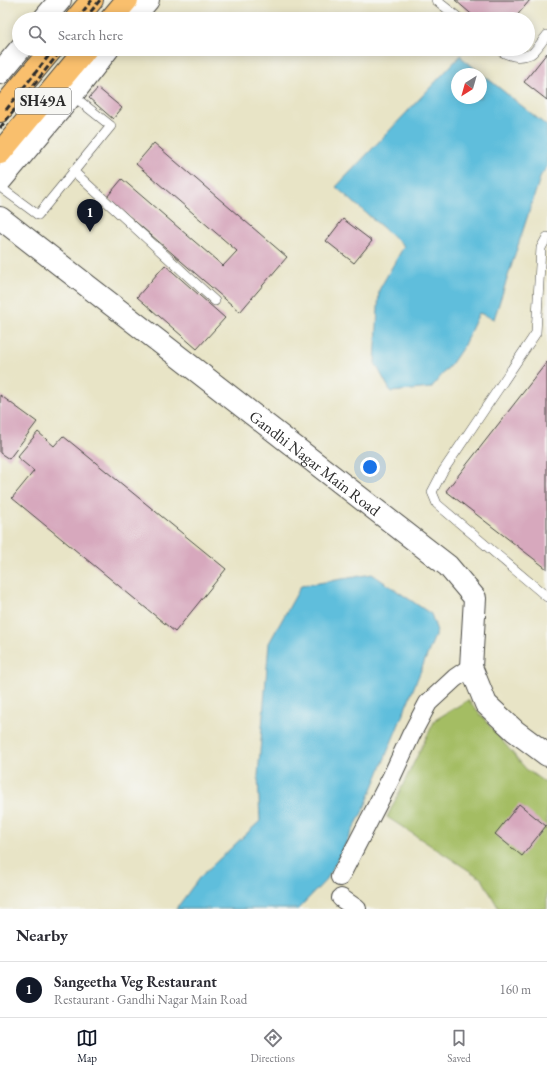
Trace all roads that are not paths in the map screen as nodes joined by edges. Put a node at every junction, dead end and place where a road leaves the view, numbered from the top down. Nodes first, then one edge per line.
1 (60, 0) edge
2 (92, 0) edge
3 (127, 0) edge
4 (148, 0) edge
5 (436, 0) edge
6 (50, 12) edge
7 (82, 12) edge
8 (117, 12) edge
9 (138, 12) edge
10 (451, 12) edge
11 (547, 35) edge
12 (535, 50) edge
13 (14, 56) edge
14 (46, 56) edge
15 (80, 56) edge
16 (103, 56) edge
17 (0, 73) edge
18 (72, 95) junction
19 (0, 111) edge
20 (0, 153) edge
21 (73, 172) junction
22 (0, 181) edge
23 (0, 187) edge
24 (0, 218) edge
25 (547, 237) edge
26 (215, 301) dead end
27 (547, 597) edge
28 (471, 667) junction
29 (547, 755) edge
30 (340, 877) dead end
31 (341, 898) dead end
32 (357, 909) edge

1 - 6 street
2 - 7 main road
3 - 8 main road
4 - 9 street
5 - 10 lane
11 - 12 lane
13 - 17 street
14 - 19 main road, SH49A
15 - 20 main road, SH49A
16 - 18 street
18 - 21 lane
18 - 22 street
21 - 23 lane
21 - 26 lane
24 - 28 street, Gandhi Nagar Main Road
25 - 27 lane
28 - 29 street, Gandhi Nagar Main Road
28 - 30 street
31 - 32 street

